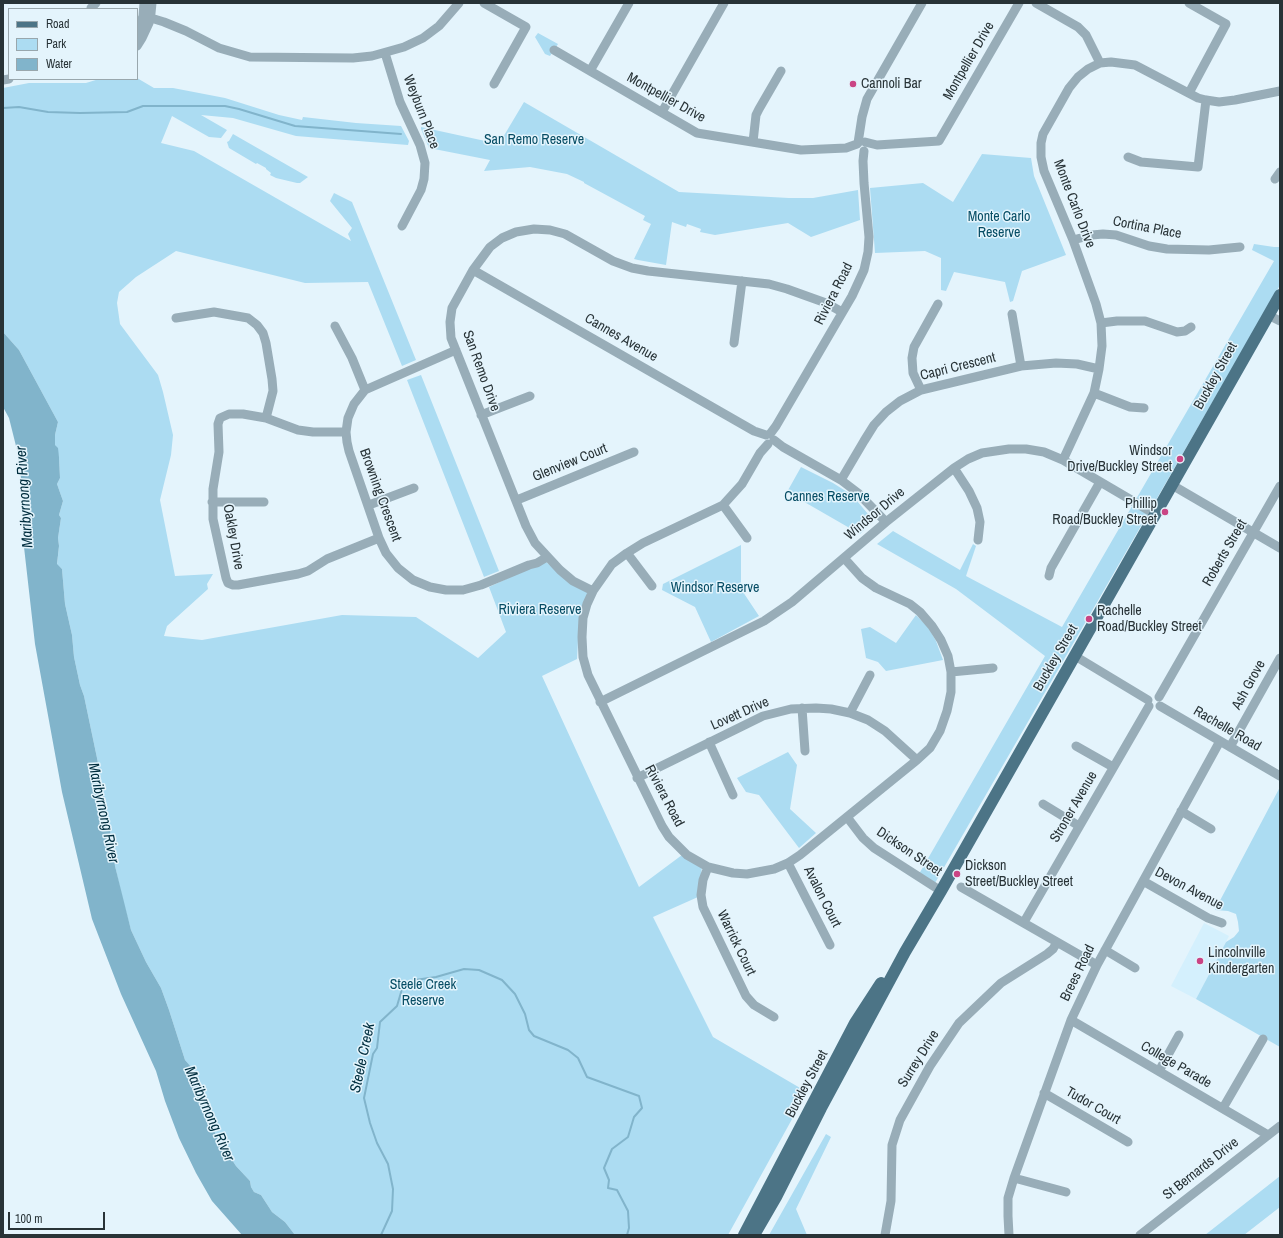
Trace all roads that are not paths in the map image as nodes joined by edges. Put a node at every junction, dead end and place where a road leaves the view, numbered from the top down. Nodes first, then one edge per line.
1 (144, 3) edge
2 (152, 3) edge
3 (459, 3) edge
4 (484, 3) edge
5 (629, 3) edge
6 (724, 3) edge
7 (922, 3) edge
8 (1018, 3) edge
9 (1036, 3) edge
10 (1189, 3) edge
11 (147, 20) junction
12 (138, 32) edge
13 (138, 44) edge
14 (554, 50) dead end
15 (385, 52) junction
16 (1100, 63) junction
17 (590, 71) junction
18 (781, 71) dead end
19 (494, 84) dead end
20 (1280, 91) edge
21 (1189, 93) junction
22 (1206, 100) junction
23 (662, 112) junction
24 (753, 142) junction
25 (861, 147) junction
26 (1128, 157) dead end
27 (402, 226) dead end
28 (1073, 240) junction
29 (1240, 247) dead end
30 (473, 270) junction
31 (742, 281) junction
32 (1280, 295) edge
33 (938, 304) dead end
34 (843, 310) junction
35 (1012, 314) dead end
36 (1268, 315) junction
37 (176, 318) dead end
38 (1280, 321) edge
39 (1101, 323) junction
40 (335, 326) dead end
41 (1191, 327) dead end
42 (734, 342) dead end
43 (456, 350) junction
44 (1021, 366) junction
45 (1099, 369) junction
46 (365, 390) junction
47 (921, 390) junction
48 (1094, 393) junction
49 (530, 396) dead end
50 (1144, 408) dead end
51 (481, 415) junction
52 (266, 418) junction
53 (346, 432) junction
54 (769, 439) junction
55 (634, 452) dead end
56 (1063, 460) junction
57 (954, 468) junction
58 (841, 480) junction
59 (1100, 482) junction
60 (1172, 486) junction
61 (1280, 486) edge
62 (414, 488) dead end
63 (517, 500) junction
64 (212, 502) junction
65 (264, 502) dead end
66 (369, 505) junction
67 (723, 505) junction
68 (1155, 514) junction
69 (886, 522) junction
70 (1253, 533) junction
71 (379, 538) junction
72 (747, 538) dead end
73 (978, 540) dead end
74 (1280, 548) edge
75 (628, 552) junction
76 (546, 555) junction
77 (844, 558) junction
78 (1049, 576) dead end
79 (652, 586) dead end
80 (593, 591) junction
81 (1075, 656) junction
82 (1280, 658) edge
83 (993, 668) dead end
84 (951, 672) junction
85 (870, 675) dead end
86 (1159, 701) junction
87 (600, 702) junction
88 (1148, 703) junction
89 (802, 708) junction
90 (850, 713) junction
91 (1220, 741) junction
92 (709, 742) junction
93 (1076, 746) dead end
94 (1230, 747) junction
95 (805, 751) dead end
96 (917, 760) junction
97 (1113, 767) junction
98 (1280, 776) edge
99 (637, 778) junction
100 (733, 795) dead end
101 (1043, 804) dead end
102 (1181, 811) junction
103 (847, 817) junction
104 (1079, 826) junction
105 (1211, 829) dead end
106 (788, 863) junction
107 (708, 867) junction
108 (1143, 881) junction
109 (961, 887) dead end
110 (941, 891) junction
111 (1024, 922) junction
112 (1222, 923) dead end
113 (1057, 942) junction
114 (830, 945) dead end
115 (1105, 950) junction
116 (905, 952) junction
117 (1097, 965) junction
118 (1135, 968) dead end
119 (774, 1017) dead end
120 (1071, 1020) junction
121 (1179, 1035) dead end
122 (1263, 1039) dead end
123 (1159, 1071) junction
124 (1044, 1093) junction
125 (1223, 1108) junction
126 (1280, 1126) edge
127 (1268, 1135) junction
128 (1128, 1142) dead end
129 (1014, 1178) junction
130 (1066, 1192) dead end
131 (744, 1235) edge
132 (754, 1235) edge
133 (885, 1235) edge
134 (1009, 1235) edge
135 (1140, 1235) edge

1 - 11 street
2 - 11 street
3 - 15 street
4 - 19 street
5 - 17 street
6 - 23 street
7 - 25 street, Riviera Road
8 - 25 street, Montpellier Drive
9 - 16 street
10 - 21 street
11 - 12 street
11 - 13 street
11 - 15 street
14 - 17 street, Montpellier Drive
15 - 27 street, Weyburn Place
16 - 21 street
16 - 28 street, Monte Carlo Drive
17 - 23 street, Montpellier Drive
18 - 24 street
20 - 22 street
21 - 22 street
22 - 26 street
23 - 24 street, Montpellier Drive
24 - 25 street, Montpellier Drive
25 - 34 street, Riviera Road
28 - 29 street, Cortina Place
28 - 39 street, Monte Carlo Drive
30 - 31 street, San Remo Drive
30 - 43 street, San Remo Drive
30 - 54 street, Cannes Avenue
31 - 34 street, San Remo Drive
31 - 42 street
32 - 36 main road, Buckley Street
33 - 47 street
34 - 54 street, Riviera Road
35 - 44 street
36 - 38 street
36 - 60 main road, Buckley Street
37 - 52 street
39 - 41 street
39 - 45 street, Monte Carlo Drive
40 - 46 street
43 - 46 street, Browning Crescent
43 - 51 street, San Remo Drive
44 - 45 street, Capri Crescent
44 - 47 street, Capri Crescent
45 - 48 street, Monte Carlo Drive
46 - 53 street, Browning Crescent
47 - 58 street, Capri Crescent
48 - 50 street
48 - 56 street, Monte Carlo Drive
49 - 51 street
51 - 63 street, San Remo Drive
52 - 53 street, Oakley Drive
52 - 64 street, Oakley Drive
53 - 66 street, Browning Crescent
54 - 58 street, Cannes Avenue
54 - 67 street, Riviera Road
55 - 63 street, Glenview Court
56 - 57 street, Windsor Drive
56 - 59 street, Windsor Drive
57 - 69 street, Windsor Drive
57 - 73 street
58 - 69 street, Cannes Avenue
59 - 68 street, Windsor Drive
59 - 78 street
60 - 68 main road, Buckley Street
60 - 70 street
61 - 70 street, Roberts Street
62 - 66 street
63 - 76 street, San Remo Drive
64 - 65 street
64 - 71 street, Oakley Drive
66 - 71 street, Browning Crescent
67 - 72 street
67 - 75 street, Riviera Road
68 - 81 main road, Buckley Street
69 - 77 street, Windsor Drive
70 - 74 street
70 - 86 street, Roberts Street
71 - 76 street, Browning Crescent
75 - 79 street
75 - 80 street, Riviera Road
76 - 80 street, San Remo Drive
77 - 84 street, Riviera Road
77 - 87 street, Windsor Drive
80 - 87 street, Riviera Road
81 - 88 street
81 - 110 main road, Buckley Street
82 - 94 street, Ash Grove
83 - 84 street
84 - 96 street, Riviera Road
85 - 90 street
86 - 88 street
86 - 91 street, Rachelle Road
87 - 99 street, Riviera Road
88 - 97 street, Stroner Avenue
89 - 90 street, Lovett Drive
89 - 92 street, Lovett Drive
89 - 95 street
90 - 96 street, Lovett Drive
91 - 94 street, Rachelle Road
91 - 102 street, Brees Road
92 - 99 street, Lovett Drive
92 - 100 street
93 - 97 street
94 - 98 street, Rachelle Road
96 - 103 street, Riviera Road
97 - 104 street, Stroner Avenue
99 - 107 street, Riviera Road
101 - 104 street
102 - 105 street
102 - 108 street, Brees Road
103 - 106 street, Riviera Road
103 - 110 street, Dickson Street
104 - 111 street, Stroner Avenue
106 - 107 street, Riviera Road
106 - 114 street, Avalon Court
107 - 119 street, Warrick Court
108 - 112 street, Devon Avenue
108 - 115 street, Brees Road
109 - 111 street
110 - 116 main road, Buckley Street
111 - 113 street
113 - 117 street
113 - 133 street, Surrey Drive
115 - 117 street, Brees Road
115 - 118 street
116 - 131 main road, Buckley Street
116 - 132 main road, Buckley Street
117 - 120 street, Brees Road
120 - 123 street, College Parade
120 - 124 street, Brees Road
121 - 123 street
122 - 125 street
123 - 125 street, College Parade
124 - 128 street, Tudor Court
124 - 129 street, Brees Road
125 - 127 street, College Parade
126 - 127 street, St Bernards Drive
127 - 135 street, St Bernards Drive
129 - 130 street
129 - 134 street, Brees Road

